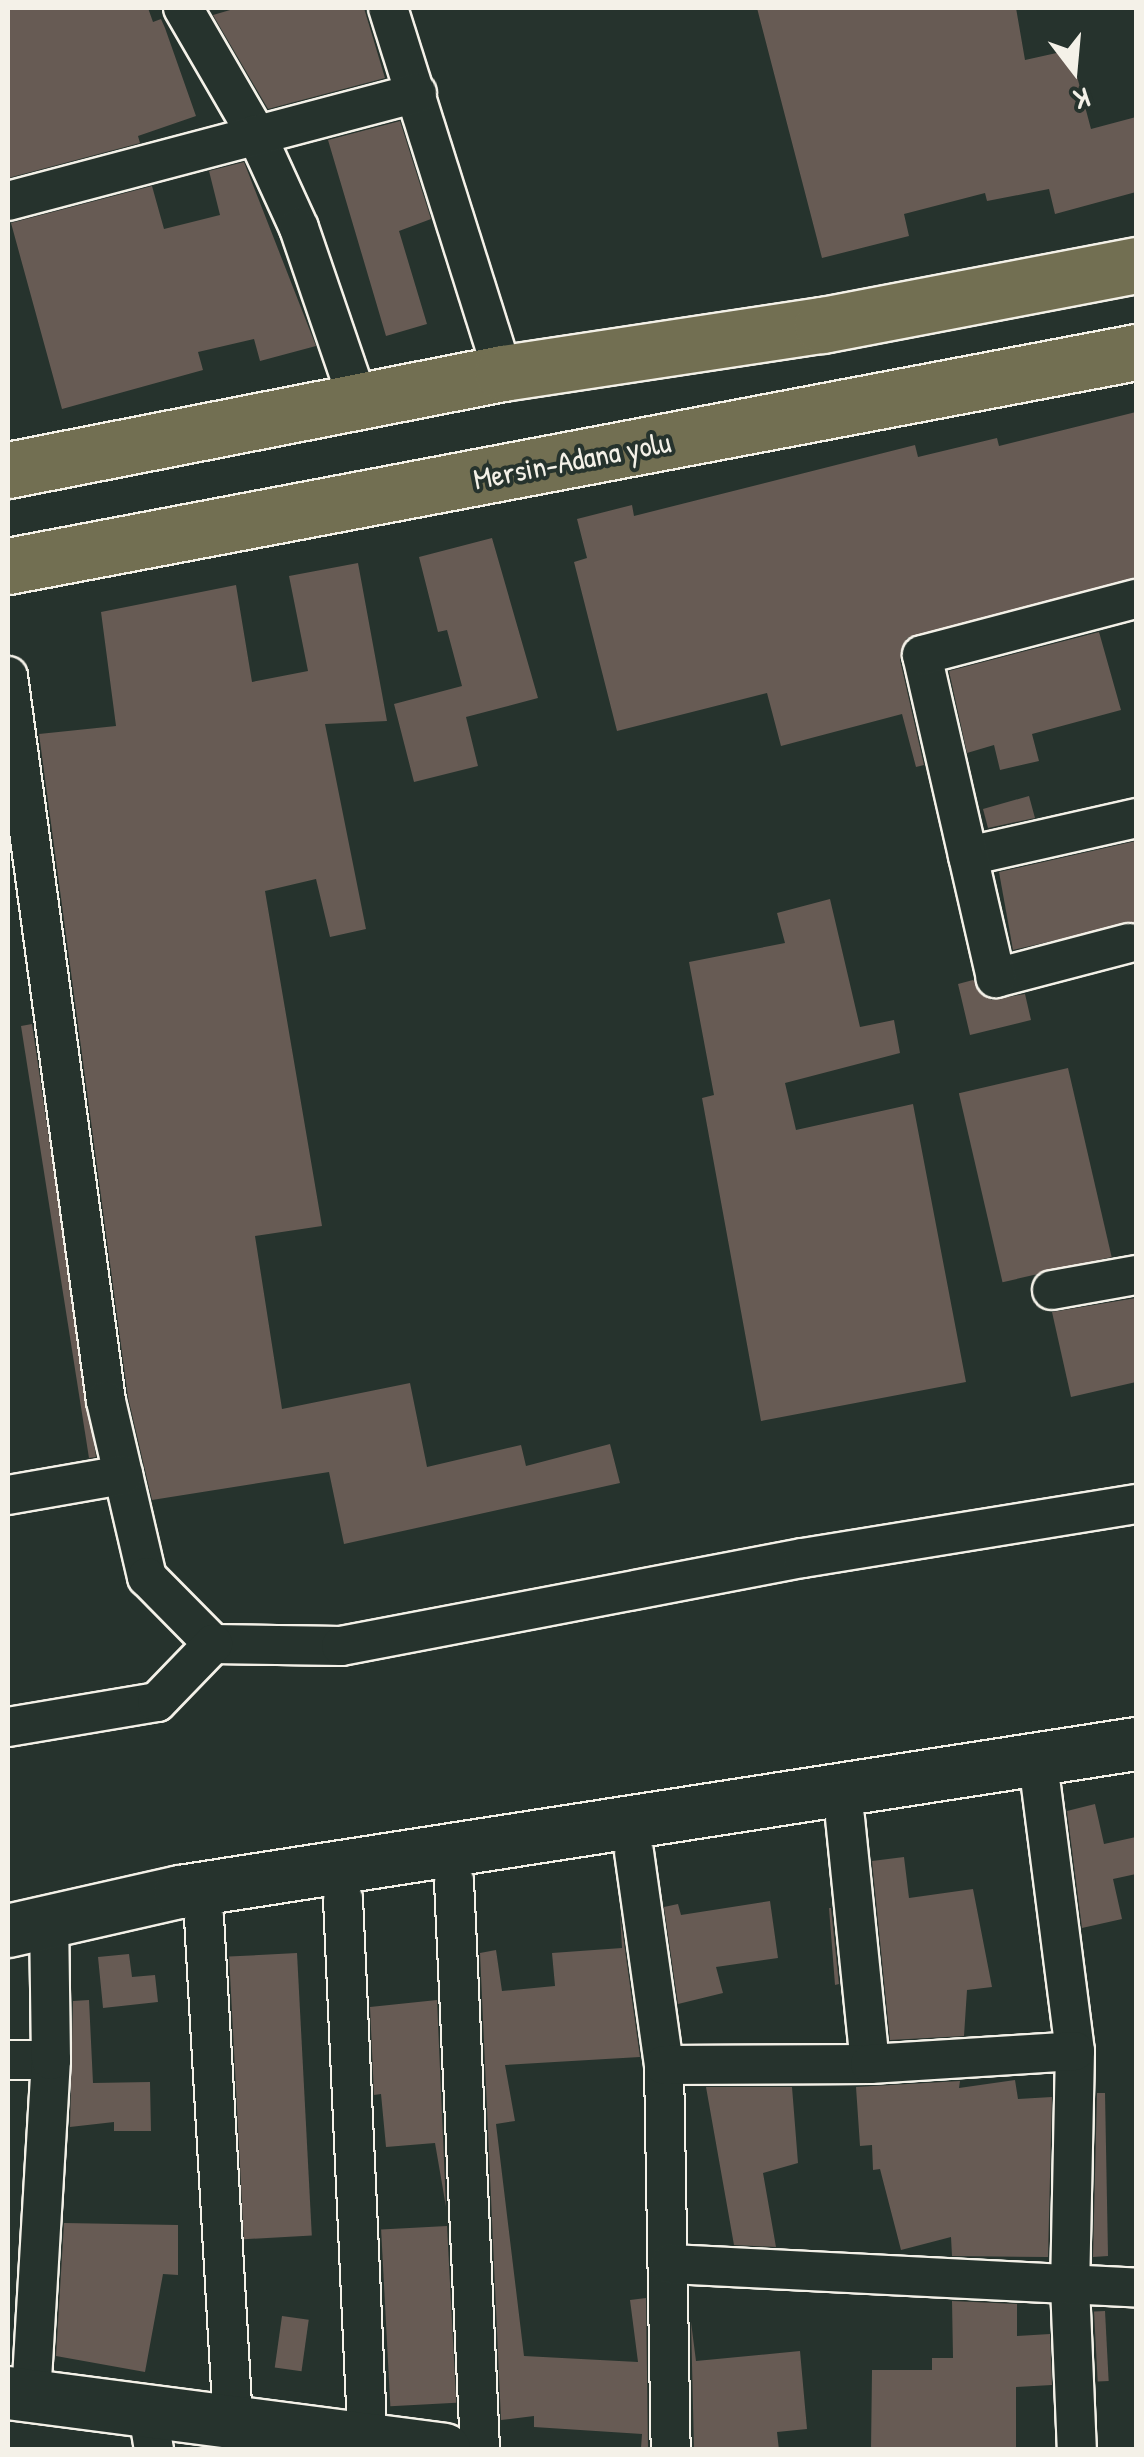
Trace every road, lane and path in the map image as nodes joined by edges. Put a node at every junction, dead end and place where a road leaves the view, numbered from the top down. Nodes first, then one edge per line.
1 (184, 8) edge
2 (388, 8) edge
3 (417, 93) junction
4 (256, 134) junction
5 (8, 201) edge
6 (1136, 265) edge
7 (1136, 352) edge
8 (503, 373) junction
9 (358, 400) junction
10 (8, 470) edge
11 (8, 566) edge
12 (1136, 599) edge
13 (8, 676) edge
14 (1136, 818) edge
15 (968, 856) junction
16 (1130, 943) dead end
17 (1136, 1276) edge
18 (1052, 1290) dead end
19 (123, 1475) junction
20 (8, 1496) edge
21 (1136, 1504) edge
22 (212, 1644) junction
23 (8, 1726) edge
24 (1136, 1744) edge
25 (1136, 1770) edge
26 (1041, 1786) junction
27 (844, 1818) junction
28 (634, 1852) junction
29 (454, 1881) junction
30 (343, 1899) junction
31 (204, 1918) junction
32 (28, 1927) edge
33 (1075, 2051) junction
34 (8, 2060) edge
35 (52, 2060) junction
36 (870, 2064) junction
37 (664, 2065) junction
38 (670, 2264) junction
39 (1070, 2286) junction
40 (1136, 2288) edge
41 (19, 2394) edge
42 (233, 2422) junction
43 (150, 2428) edge
44 (367, 2445) edge
45 (444, 2450) edge
46 (480, 2450) edge
47 (671, 2450) edge
48 (1077, 2450) edge

1 - 4 street
2 - 3 street
3 - 4 street
3 - 8 street
4 - 5 street
4 - 9 street
6 - 8 highway
7 - 11 highway, Mersin-Adana yolu
8 - 9 highway
9 - 10 highway
12 - 15 street
13 - 19 street
14 - 15 street
15 - 16 street
17 - 18 street
19 - 20 street
19 - 22 street
21 - 22 street
22 - 23 street
24 - 32 main road
25 - 26 main road
26 - 27 main road
26 - 33 street
27 - 28 main road
27 - 36 street
28 - 29 main road
28 - 37 street
29 - 30 main road
29 - 46 street
30 - 31 main road
30 - 44 street
31 - 32 main road
31 - 42 street
32 - 35 street
33 - 36 street
33 - 39 street
34 - 35 street
35 - 41 street
36 - 37 street
37 - 38 street
38 - 39 street
38 - 47 street
39 - 40 street
39 - 48 street
41 - 43 main road
42 - 43 main road
42 - 44 main road
44 - 45 main road

